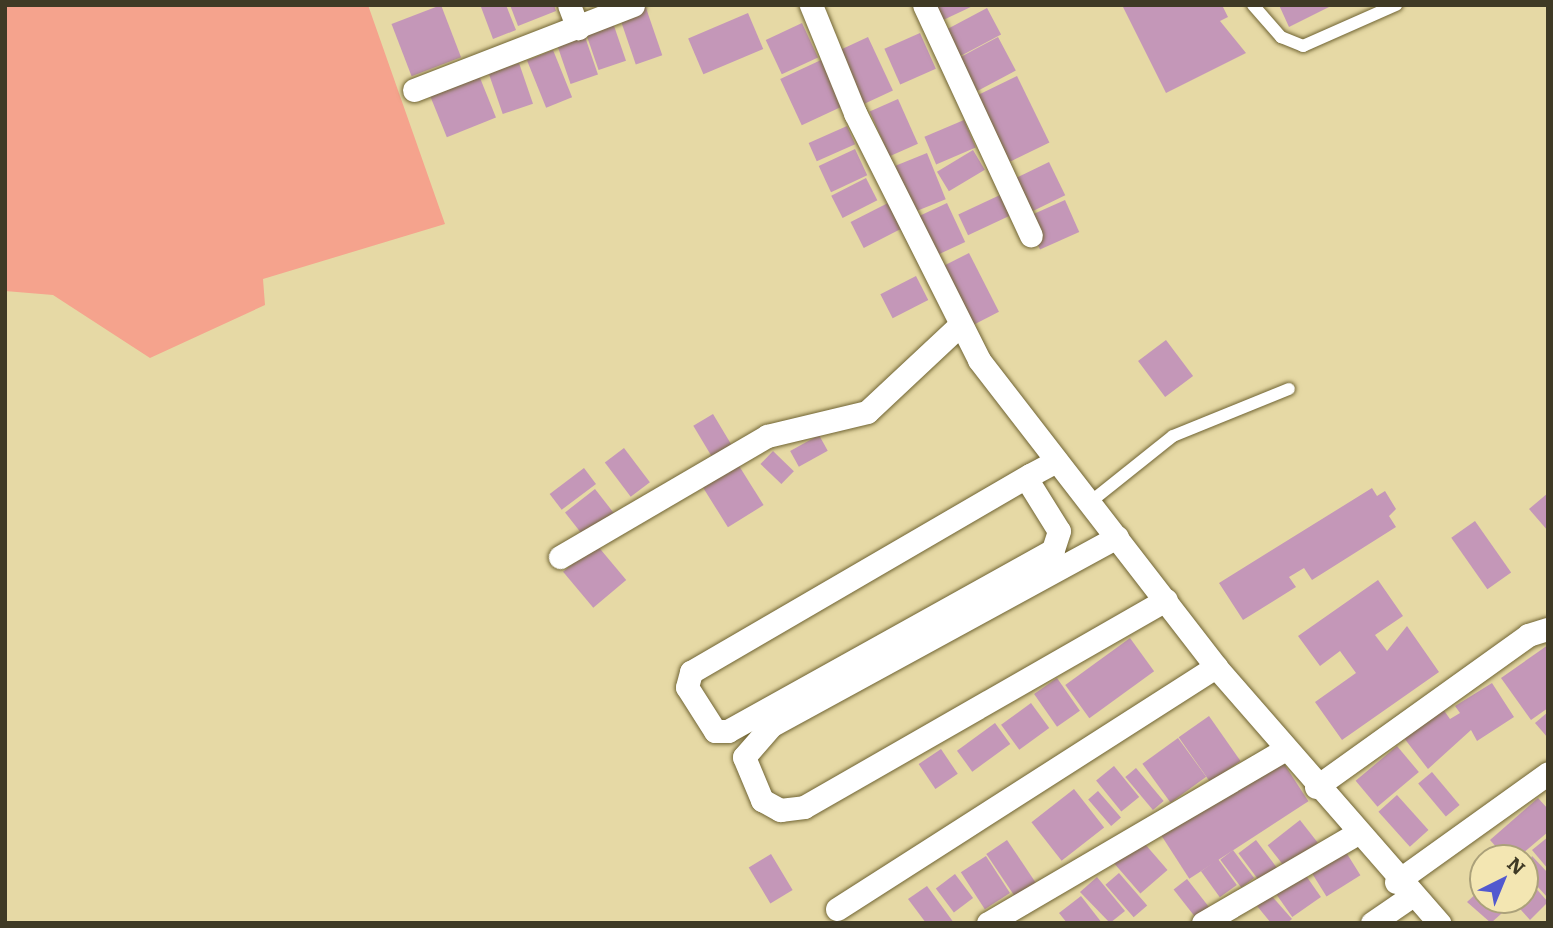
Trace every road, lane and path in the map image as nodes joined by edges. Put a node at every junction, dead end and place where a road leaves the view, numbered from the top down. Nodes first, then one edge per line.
1 (569, 5) edge
2 (633, 5) edge
3 (811, 5) edge
4 (924, 5) edge
5 (1253, 5) edge
6 (1396, 5) edge
7 (578, 27) junction
8 (414, 90) dead end
9 (1031, 235) dead end
10 (959, 327) junction
11 (1289, 390) dead end
12 (1056, 461) junction
13 (1026, 478) junction
14 (1089, 503) junction
15 (1117, 537) junction
16 (560, 557) dead end
17 (1166, 600) junction
18 (1548, 629) edge
19 (1216, 667) junction
20 (1286, 749) junction
21 (1548, 773) edge
22 (1316, 787) junction
23 (1356, 834) junction
24 (1403, 889) junction
25 (837, 909) dead end
26 (988, 923) edge
27 (1203, 923) edge
28 (1373, 923) edge
29 (1438, 923) edge

1 - 7 street
2 - 7 street
3 - 10 street
4 - 9 street
5 - 6 lane
7 - 8 street
10 - 12 street
10 - 16 street
11 - 14 lane
12 - 13 street
12 - 14 street
13 - 13 street
14 - 15 street
15 - 17 street
15 - 17 street
17 - 19 street
18 - 22 street
19 - 20 street
19 - 25 street
20 - 22 street
20 - 26 street
21 - 24 street
22 - 23 street
23 - 24 street
23 - 27 street
24 - 28 street
24 - 29 street

